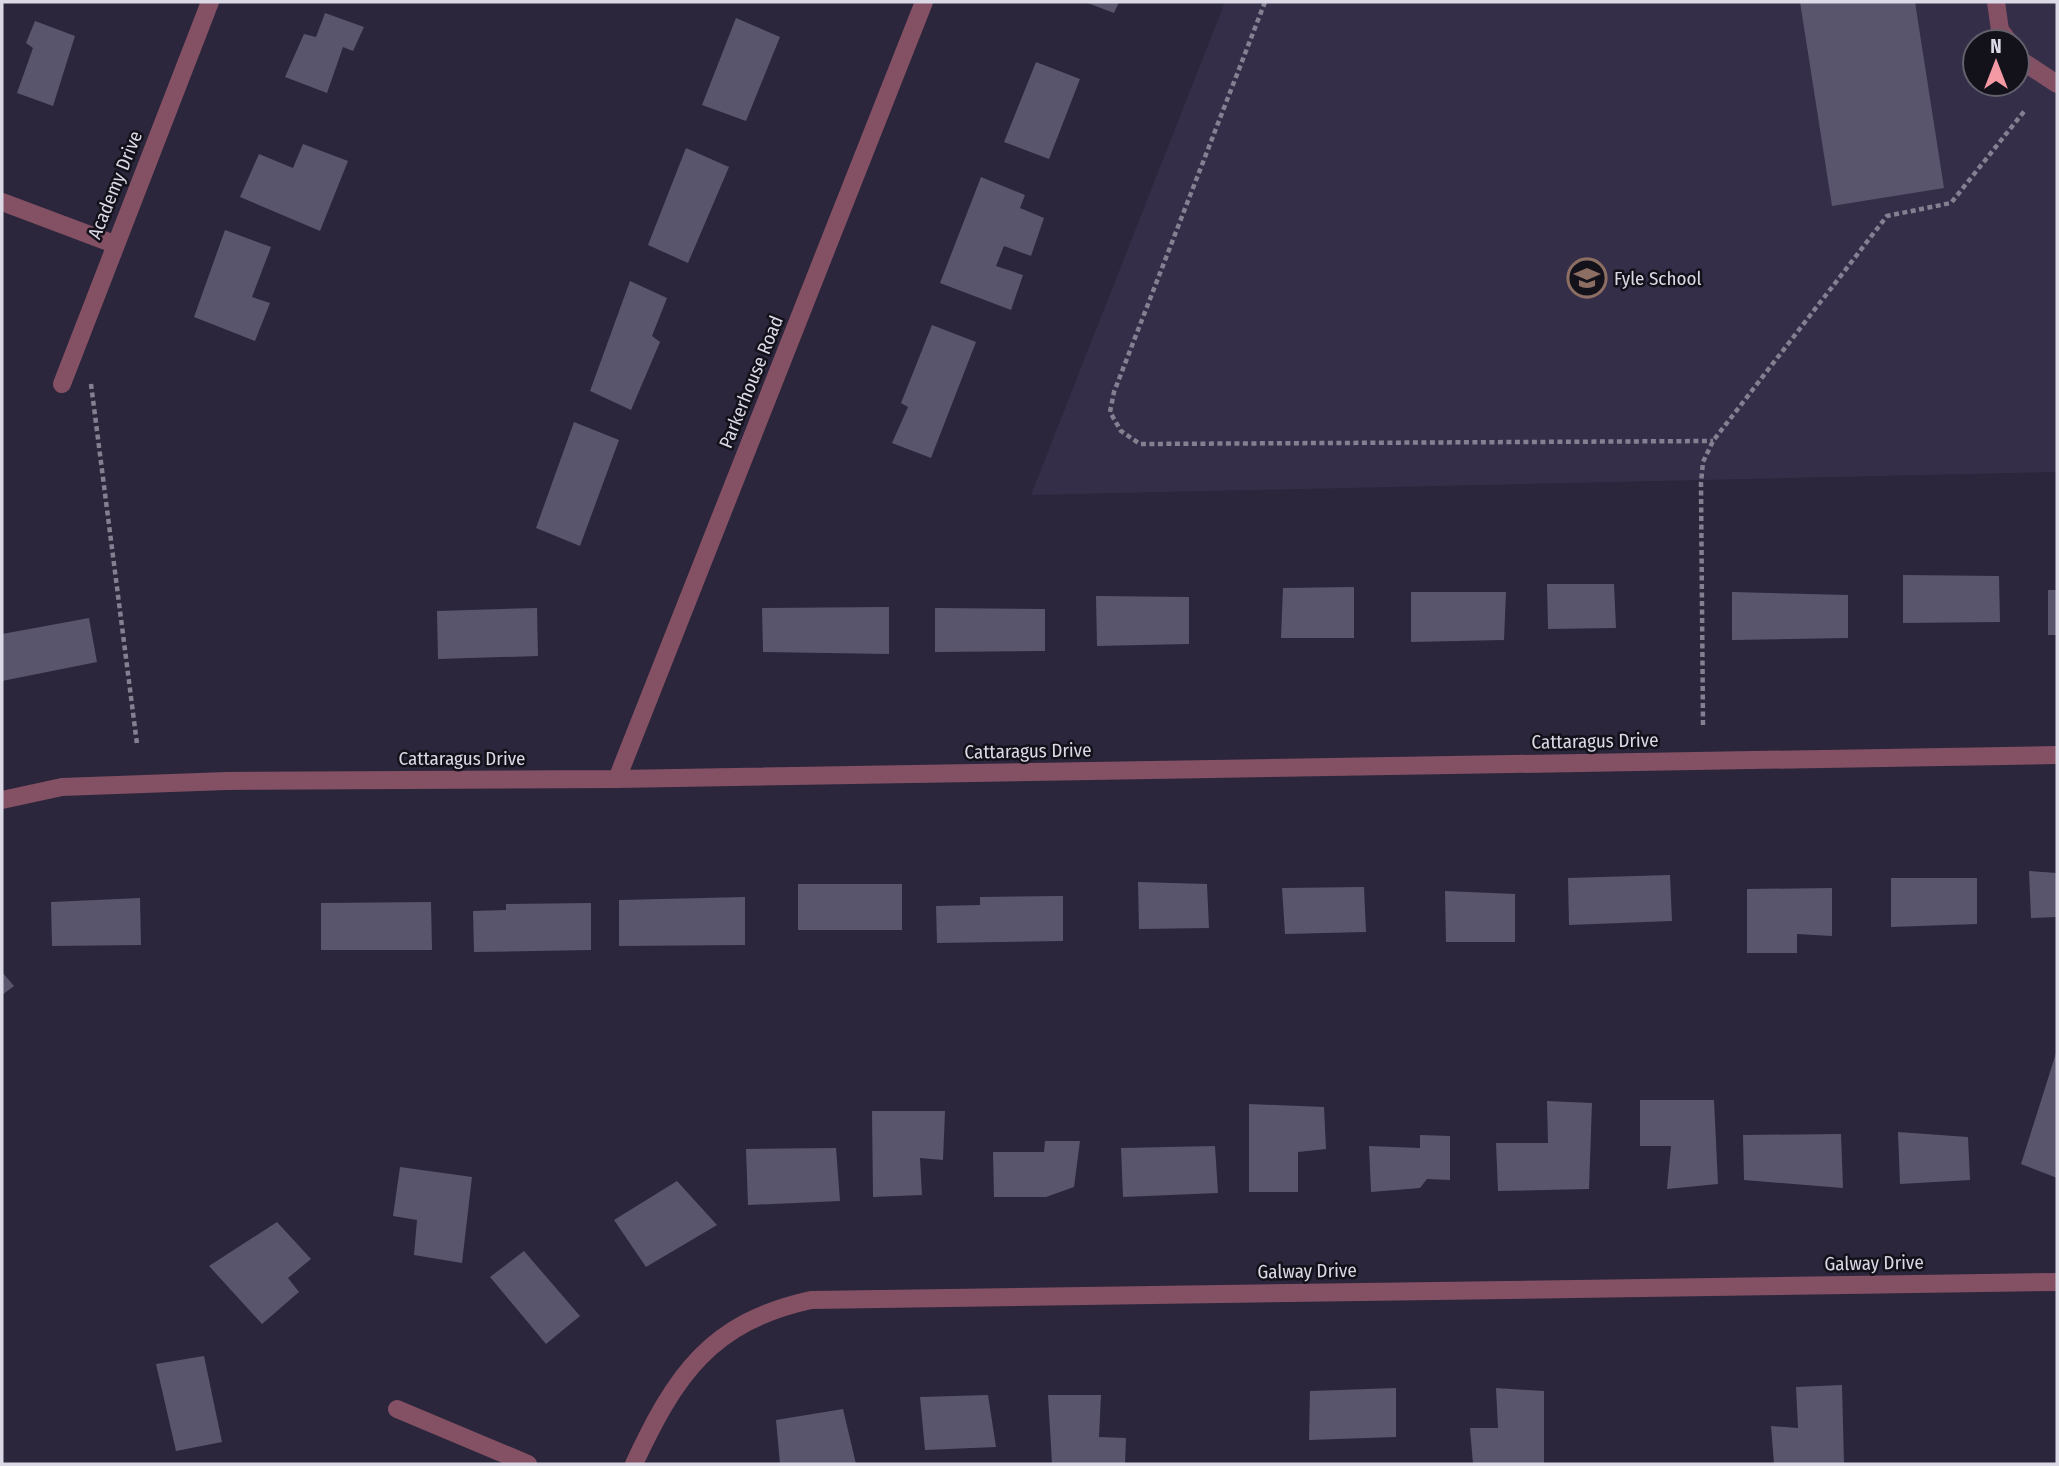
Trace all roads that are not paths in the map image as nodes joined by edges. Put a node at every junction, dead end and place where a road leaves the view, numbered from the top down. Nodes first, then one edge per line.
1 (210, 2) edge
2 (924, 2) edge
3 (1996, 2) edge
4 (2000, 28) edge
5 (2031, 67) edge
6 (2057, 84) edge
7 (2, 202) edge
8 (114, 244) junction
9 (62, 384) dead end
10 (2057, 755) edge
11 (617, 779) junction
12 (2, 800) edge
13 (2057, 1282) edge
14 (397, 1409) dead end
15 (528, 1464) edge
16 (634, 1464) edge

1 - 8 street, Academy Drive
2 - 11 street, Parkerhouse Road
3 - 4 street
5 - 6 street
7 - 8 street
8 - 9 street, Academy Drive
10 - 11 street, Cattaragus Drive
11 - 12 street, Cattaragus Drive
13 - 16 street, Galway Drive
14 - 15 street

